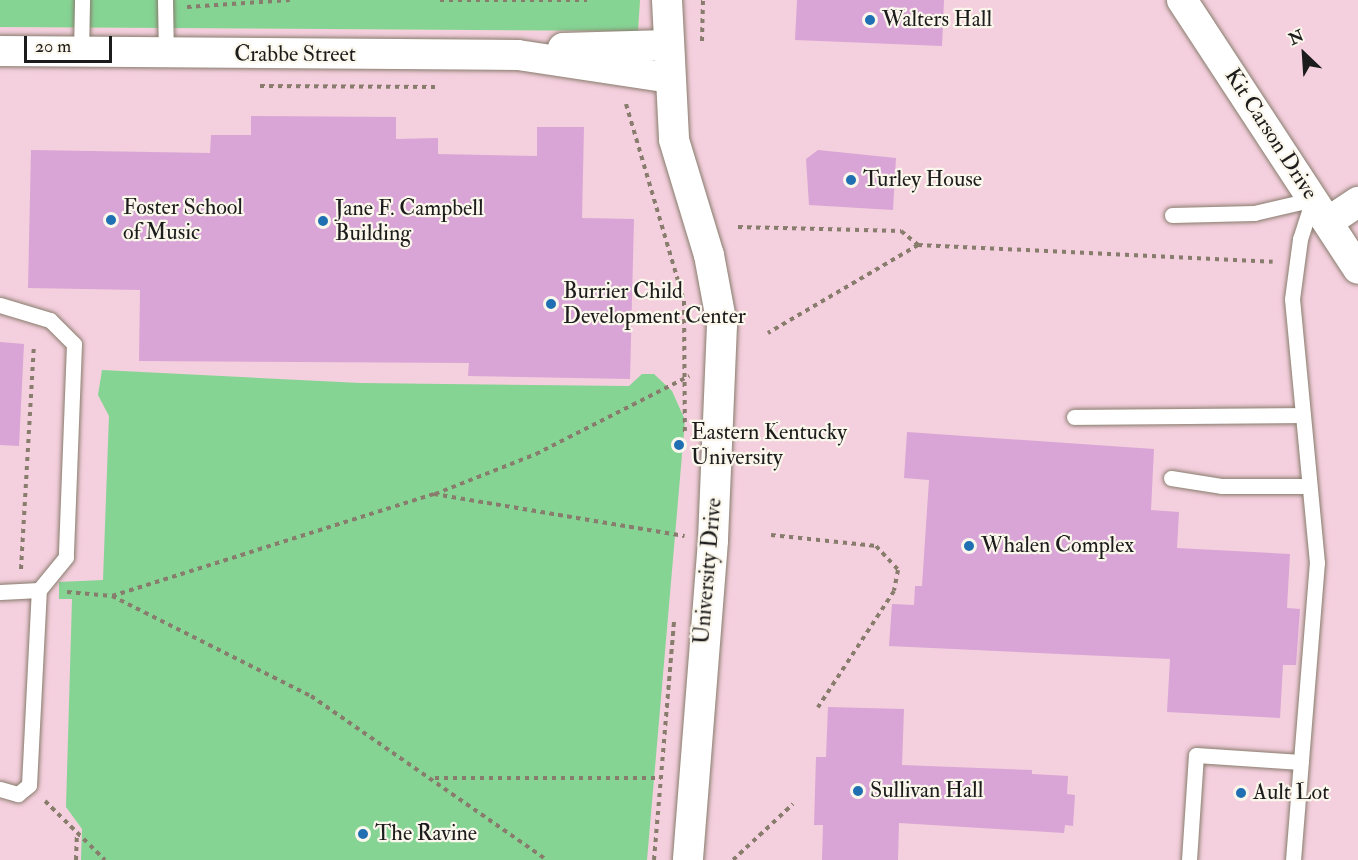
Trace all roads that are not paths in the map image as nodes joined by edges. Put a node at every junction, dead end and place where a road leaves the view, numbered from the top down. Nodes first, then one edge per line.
1 (82, 0) edge
2 (667, 0) edge
3 (1182, 0) edge
4 (165, 4) edge
5 (667, 45) junction
6 (0, 51) edge
7 (81, 54) junction
8 (166, 55) junction
9 (518, 55) junction
10 (670, 78) junction
11 (1358, 202) edge
12 (1321, 210) junction
13 (1172, 215) dead end
14 (1358, 269) edge
15 (0, 305) edge
16 (1301, 415) junction
17 (1074, 417) dead end
18 (1171, 478) dead end
19 (1310, 486) junction
20 (39, 590) junction
21 (0, 592) edge
22 (1301, 762) junction
23 (0, 789) edge
24 (688, 860) edge
25 (1189, 860) edge
26 (1293, 860) edge

1 - 7 lane
2 - 5 street, University Drive
3 - 12 street, Kit Carson Drive
4 - 8 lane
5 - 9 street, Crabbe Street
5 - 10 street, University Drive
6 - 7 street, Crabbe Street
7 - 8 street, Crabbe Street
8 - 9 street, Crabbe Street
9 - 10 street, Crabbe Street
10 - 24 street, University Drive
11 - 12 street
12 - 13 lane
12 - 14 street, Kit Carson Drive
12 - 16 lane
15 - 20 lane
16 - 17 lane
16 - 19 lane
18 - 19 lane
19 - 22 lane
20 - 21 lane
20 - 23 lane
22 - 25 lane
22 - 26 lane

